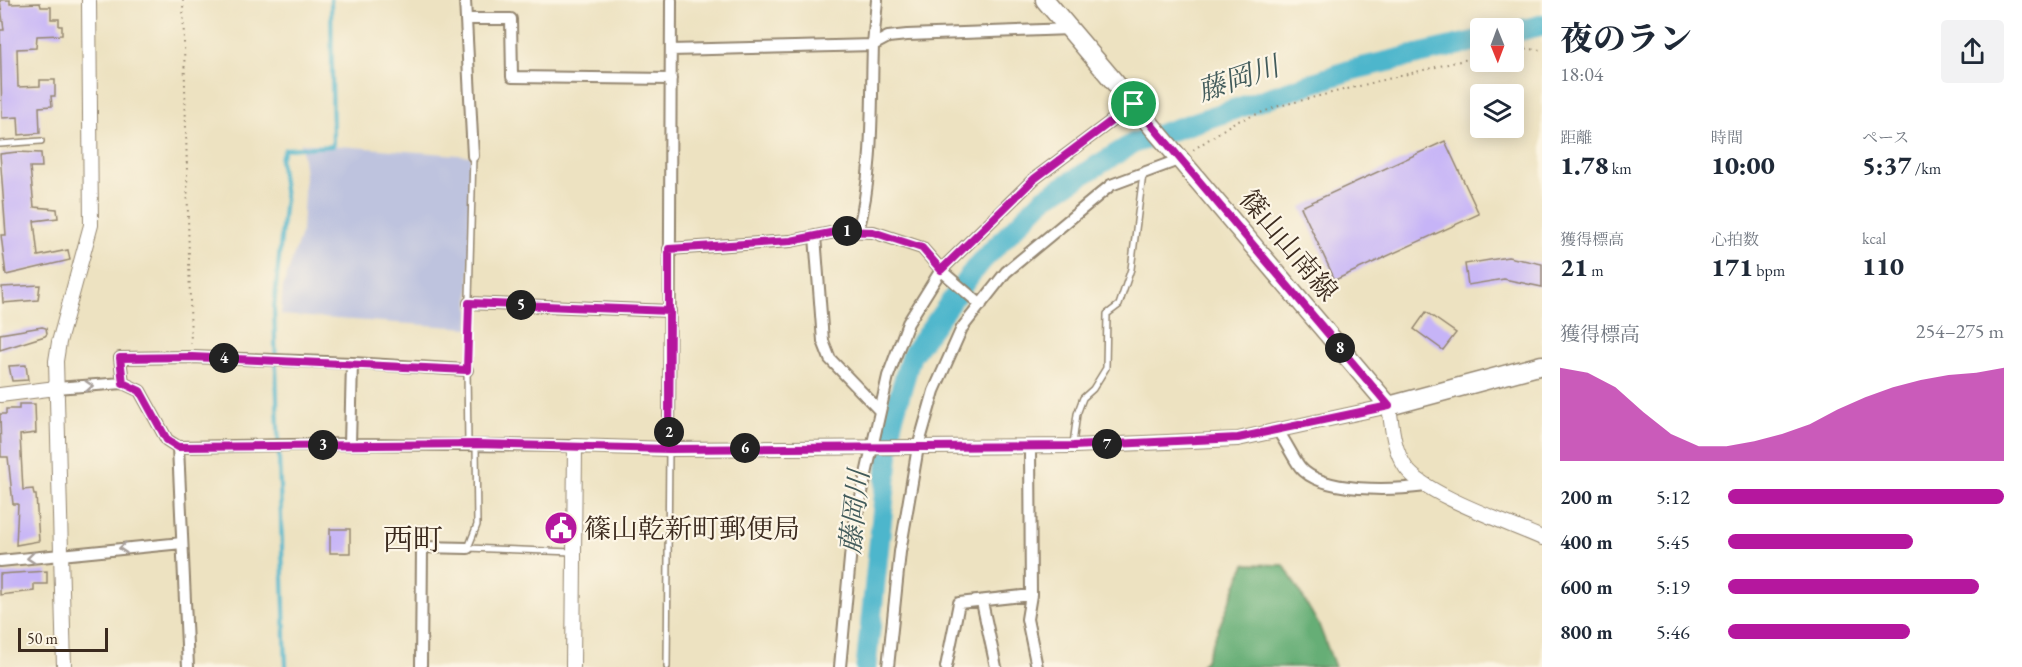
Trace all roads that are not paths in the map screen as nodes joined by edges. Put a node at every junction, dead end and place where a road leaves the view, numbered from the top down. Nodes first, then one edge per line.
1 (89, 0) edge
2 (465, 0) edge
3 (671, 0) edge
4 (877, 0) edge
5 (1045, 0) edge
6 (466, 18) junction
7 (1070, 29) junction
8 (873, 45) junction
9 (671, 50) junction
10 (671, 79) junction
11 (1138, 108) junction
12 (41, 141) dead end
13 (0, 144) edge
14 (1178, 155) junction
15 (473, 156) joint
16 (1143, 174) junction
17 (858, 231) junction
18 (815, 236) junction
19 (669, 249) junction
20 (942, 271) junction
21 (469, 303) junction
22 (978, 303) junction
23 (670, 311) junction
24 (352, 363) junction
25 (1542, 365) edge
26 (467, 370) junction
27 (123, 383) junction
28 (56, 388) junction
29 (0, 395) edge
30 (1389, 406) junction
31 (879, 410) junction
32 (1278, 431) junction
33 (350, 444) junction
34 (472, 444) junction
35 (575, 446) junction
36 (1030, 446) junction
37 (1073, 446) junction
38 (178, 447) junction
39 (914, 447) junction
40 (873, 448) junction
41 (669, 449) junction
42 (1426, 486) junction
43 (1542, 538) edge
44 (182, 543) junction
45 (468, 548) junction
46 (576, 552) junction
47 (62, 554) junction
48 (0, 561) edge
49 (1030, 595) junction
50 (982, 602) junction
51 (64, 667) edge
52 (188, 667) edge
53 (421, 667) edge
54 (573, 667) edge
55 (667, 667) edge
56 (840, 667) edge
57 (888, 667) edge
58 (946, 667) edge
59 (996, 667) edge
60 (1037, 667) edge

1 - 28 street
2 - 6 street
3 - 9 street
4 - 8 street
5 - 7 main road, 篠山山南線
6 - 10 street
6 - 15 street
7 - 8 street
7 - 11 main road, 篠山山南線
8 - 9 street
8 - 17 street
9 - 10 street
10 - 19 street
11 - 14 main road, 篠山山南線
11 - 20 street
12 - 13 lane
14 - 16 street
14 - 30 main road, 篠山山南線
15 - 21 lane
16 - 22 street
16 - 37 lane
17 - 18 street
17 - 20 street
18 - 19 street
18 - 31 street
19 - 23 street
20 - 22 street
20 - 31 street
21 - 23 street
21 - 26 lane
22 - 39 street
23 - 41 street
24 - 26 street
24 - 27 street
24 - 33 street
25 - 30 main road
26 - 34 lane
28 -> 27 street
27 - 38 street
28 - 29 street
28 - 47 street
30 - 32 street
30 - 42 street
31 - 40 street
32 - 37 street
32 - 42 street
33 - 34 street
33 - 38 street
34 - 35 street
34 - 45 lane
35 - 41 street
35 - 46 street
36 - 37 street
36 - 39 street
36 - 49 street
38 - 44 street
39 - 40 street
39 - 57 street
40 - 41 street
40 - 56 street
41 - 55 lane
42 - 43 street
44 -> 47 street
44 - 52 street
45 - 46 lane
45 - 53 street
46 - 54 street
47 -> 48 street
47 - 51 street
49 - 50 street
49 - 60 street
50 - 58 street
50 - 59 street

